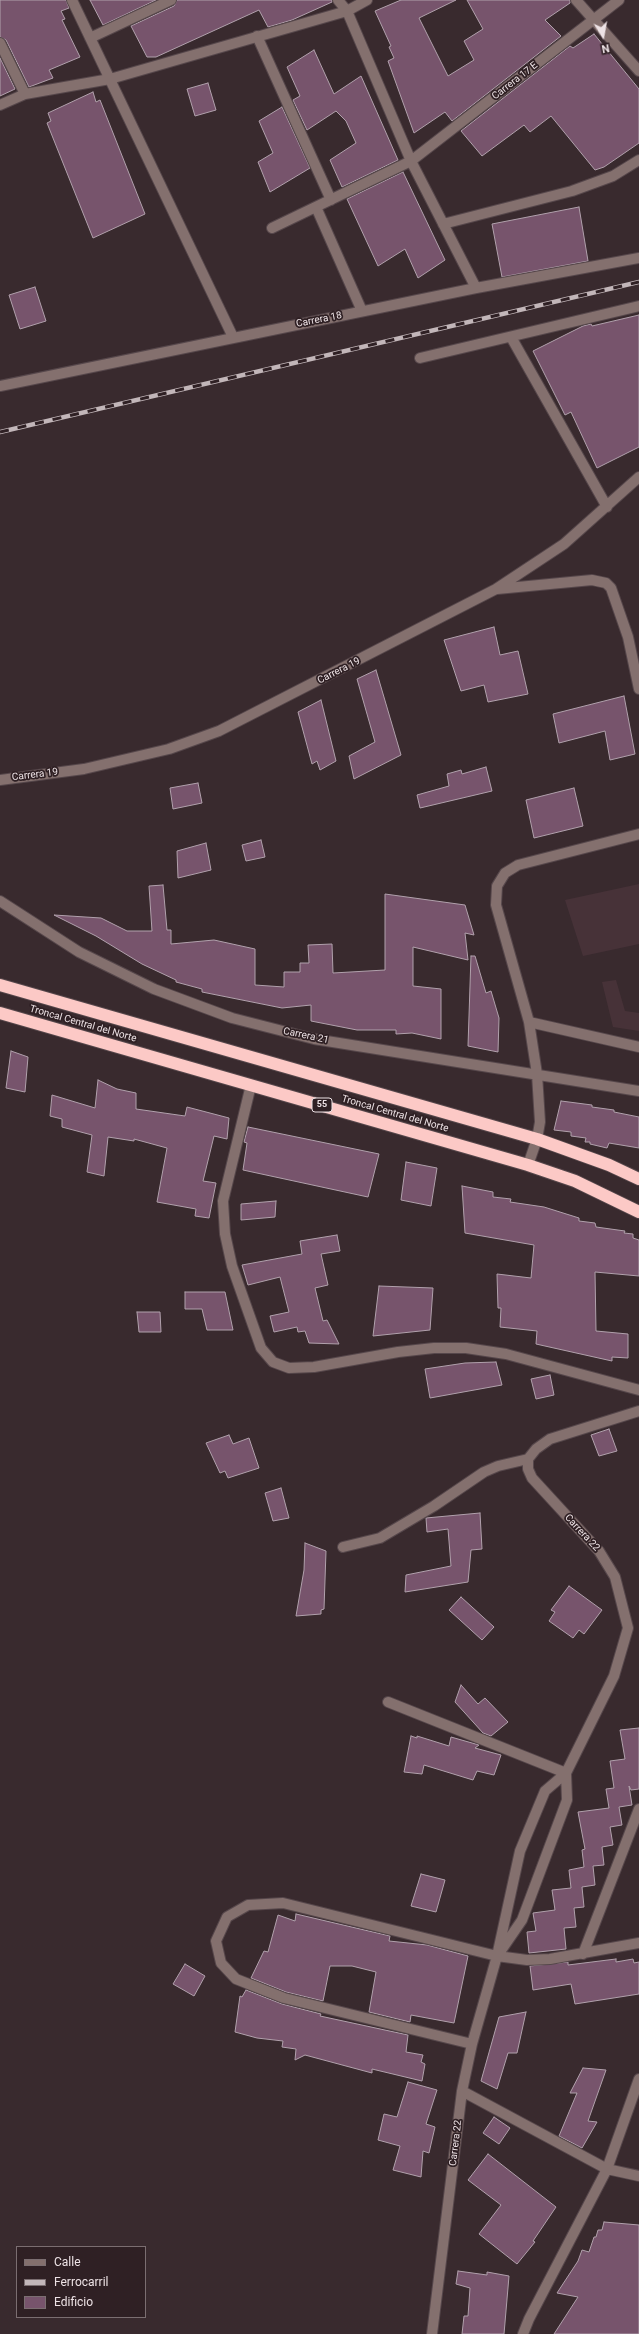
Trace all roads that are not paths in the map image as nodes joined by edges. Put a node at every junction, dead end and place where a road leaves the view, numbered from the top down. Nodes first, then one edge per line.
1 (72, 0) edge
2 (171, 0) edge
3 (338, 0) edge
4 (368, 0) edge
5 (576, 0) edge
6 (619, 0) edge
7 (347, 11) junction
8 (594, 20) junction
9 (257, 36) junction
10 (90, 38) junction
11 (0, 43) edge
12 (639, 71) edge
13 (110, 79) junction
14 (25, 94) junction
15 (0, 105) edge
16 (639, 160) edge
17 (412, 161) junction
18 (331, 200) junction
19 (316, 207) junction
20 (443, 224) junction
21 (272, 228) dead end
22 (639, 258) edge
23 (476, 288) junction
24 (639, 306) edge
25 (362, 311) junction
26 (232, 337) junction
27 (511, 337) junction
28 (420, 358) dead end
29 (0, 386) edge
30 (639, 477) edge
31 (607, 506) junction
32 (496, 589) junction
33 (639, 689) edge
34 (0, 780) edge
35 (639, 834) edge
36 (0, 901) edge
37 (0, 985) edge
38 (0, 1013) edge
39 (529, 1022) junction
40 (639, 1047) edge
41 (537, 1074) junction
42 (251, 1085) junction
43 (639, 1091) edge
44 (537, 1139) junction
45 (528, 1165) junction
46 (639, 1179) edge
47 (639, 1212) edge
48 (639, 1390) edge
49 (639, 1411) edge
50 (528, 1459) junction
51 (342, 1547) dead end
52 (388, 1702) dead end
53 (566, 1773) junction
54 (639, 1809) edge
55 (639, 1943) edge
56 (583, 1954) junction
57 (497, 1956) junction
58 (472, 2044) junction
59 (639, 2079) edge
60 (462, 2091) junction
61 (607, 2168) junction
62 (639, 2176) edge
63 (432, 2334) edge
64 (523, 2334) edge

1 - 10 street
2 - 10 street
3 - 7 street
4 - 7 street
5 - 8 street
6 - 8 street, Carrera 17 E
7 - 9 street
7 - 17 street
8 - 12 street
8 - 17 street, Carrera 17 E
9 - 13 street
9 - 18 street
10 - 13 street
11 - 14 street
13 - 14 street
13 - 26 street
14 - 15 street
16 - 20 street
17 - 18 street, Carrera 17 E
17 - 20 street
18 - 19 street, Carrera 17 E
19 - 21 street, Carrera 17 E
19 - 25 street
20 - 23 street
22 - 23 street, Carrera 18
23 - 25 street, Carrera 18
24 - 27 street
25 - 26 street, Carrera 18
26 - 29 street, Carrera 18
27 - 28 street
27 - 31 street
30 - 31 street, Carrera 19
31 - 32 street, Carrera 19
32 - 33 street
32 - 34 street, Carrera 19
35 - 39 street
36 - 41 street, Carrera 21
37 - 44 highway, Troncal Central del Norte
38 - 42 highway, Troncal Central del Norte / 55
39 - 40 street
39 - 41 street
41 - 43 street, Carrera 21
41 - 44 street
42 - 45 highway, Troncal Central del Norte / 55
42 - 48 street
44 - 45 street
44 - 46 highway, Troncal Central del Norte
45 - 47 highway, Troncal Central del Norte / 55
49 - 50 street
50 - 51 street
50 - 53 street, Carrera 22
52 - 53 street
53 - 57 street, Carrera 22
53 - 57 street, Carrera 22
54 - 56 street
55 - 56 street
56 - 57 street
57 - 58 street, Carrera 22
57 - 58 street
58 - 60 street, Carrera 22
59 - 61 street
60 - 61 street
60 - 63 street, Carrera 22
61 - 62 street
61 - 64 street

